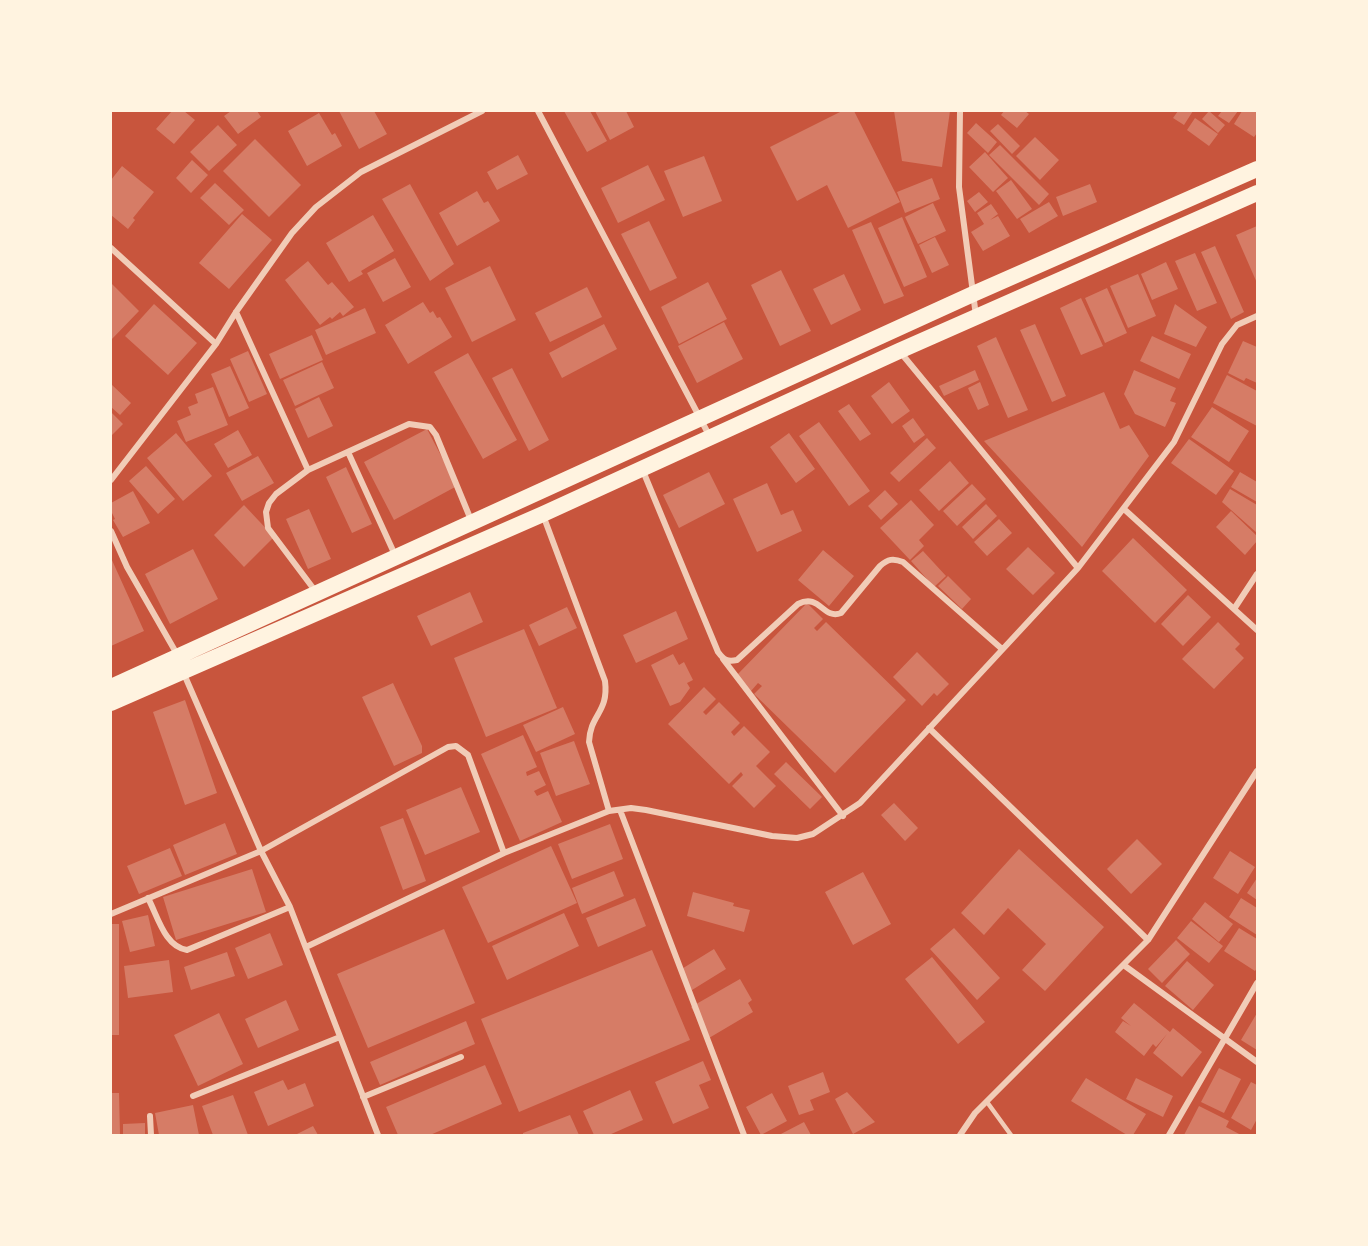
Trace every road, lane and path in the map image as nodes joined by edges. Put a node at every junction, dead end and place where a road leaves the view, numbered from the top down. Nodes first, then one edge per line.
1 (482, 111) edge
2 (538, 111) edge
3 (960, 111) edge
4 (1257, 169) edge
5 (1257, 193) edge
6 (111, 249) edge
7 (973, 294) junction
8 (236, 312) junction
9 (1257, 316) edge
10 (976, 317) junction
11 (216, 344) junction
12 (899, 351) junction
13 (701, 418) junction
14 (711, 438) junction
15 (348, 452) junction
16 (309, 470) junction
17 (642, 470) junction
18 (111, 480) edge
19 (1124, 509) junction
20 (543, 514) junction
21 (472, 522) junction
22 (111, 531) edge
23 (395, 556) junction
24 (1078, 568) junction
25 (1257, 574) edge
26 (316, 592) junction
27 (1234, 609) junction
28 (1257, 630) edge
29 (1002, 649) junction
30 (723, 659) junction
31 (181, 663) junction
32 (112, 697) edge
33 (929, 728) junction
34 (1257, 771) edge
35 (620, 810) junction
36 (609, 811) junction
37 (843, 816) junction
38 (261, 851) junction
39 (504, 853) junction
40 (148, 898) junction
41 (290, 907) junction
42 (111, 914) edge
43 (1148, 940) junction
44 (306, 947) junction
45 (1125, 966) junction
46 (1257, 983) edge
47 (340, 1037) junction
48 (1225, 1039) junction
49 (461, 1057) dead end
50 (1257, 1062) edge
51 (193, 1096) dead end
52 (363, 1097) junction
53 (987, 1102) junction
54 (150, 1116) dead end
55 (151, 1135) edge
56 (378, 1135) edge
57 (744, 1135) edge
58 (960, 1135) edge
59 (1011, 1135) edge
60 (1169, 1135) edge

1 - 8 street
2 - 13 street
3 - 7 street
4 - 7 highway
5 - 10 highway
6 - 11 street
7 - 10 street
7 - 13 highway
8 - 11 street
8 - 16 street
9 - 19 street
10 - 12 highway
11 - 18 street
12 - 14 highway
12 - 24 street
13 - 14 street
13 - 21 highway
14 - 17 highway
15 - 16 street
15 - 21 street
15 - 23 street
16 - 26 street
17 - 20 highway
17 - 30 street
19 - 24 street
19 - 27 street
20 - 31 highway
20 - 36 street
21 - 23 highway
22 - 31 street
23 - 26 highway
24 - 29 street
25 - 27 street
26 - 31 highway
27 - 28 street
29 - 30 street
29 - 33 street
30 - 37 street
31 - 32 highway
31 - 38 street
33 - 37 street
33 - 43 street
34 - 43 street
35 - 36 street
35 - 37 street
35 - 57 street
36 - 39 street
38 - 39 street
38 - 40 street
38 - 41 street
39 - 44 street
40 - 41 street
40 - 42 street
41 - 44 street
43 - 45 street
44 - 47 street
45 - 48 street
45 - 53 street
46 - 48 street
47 - 51 street
47 - 52 street
48 - 50 street
48 - 60 street
49 - 52 street
52 - 56 street
53 - 58 street
53 - 59 lane
54 - 55 street

